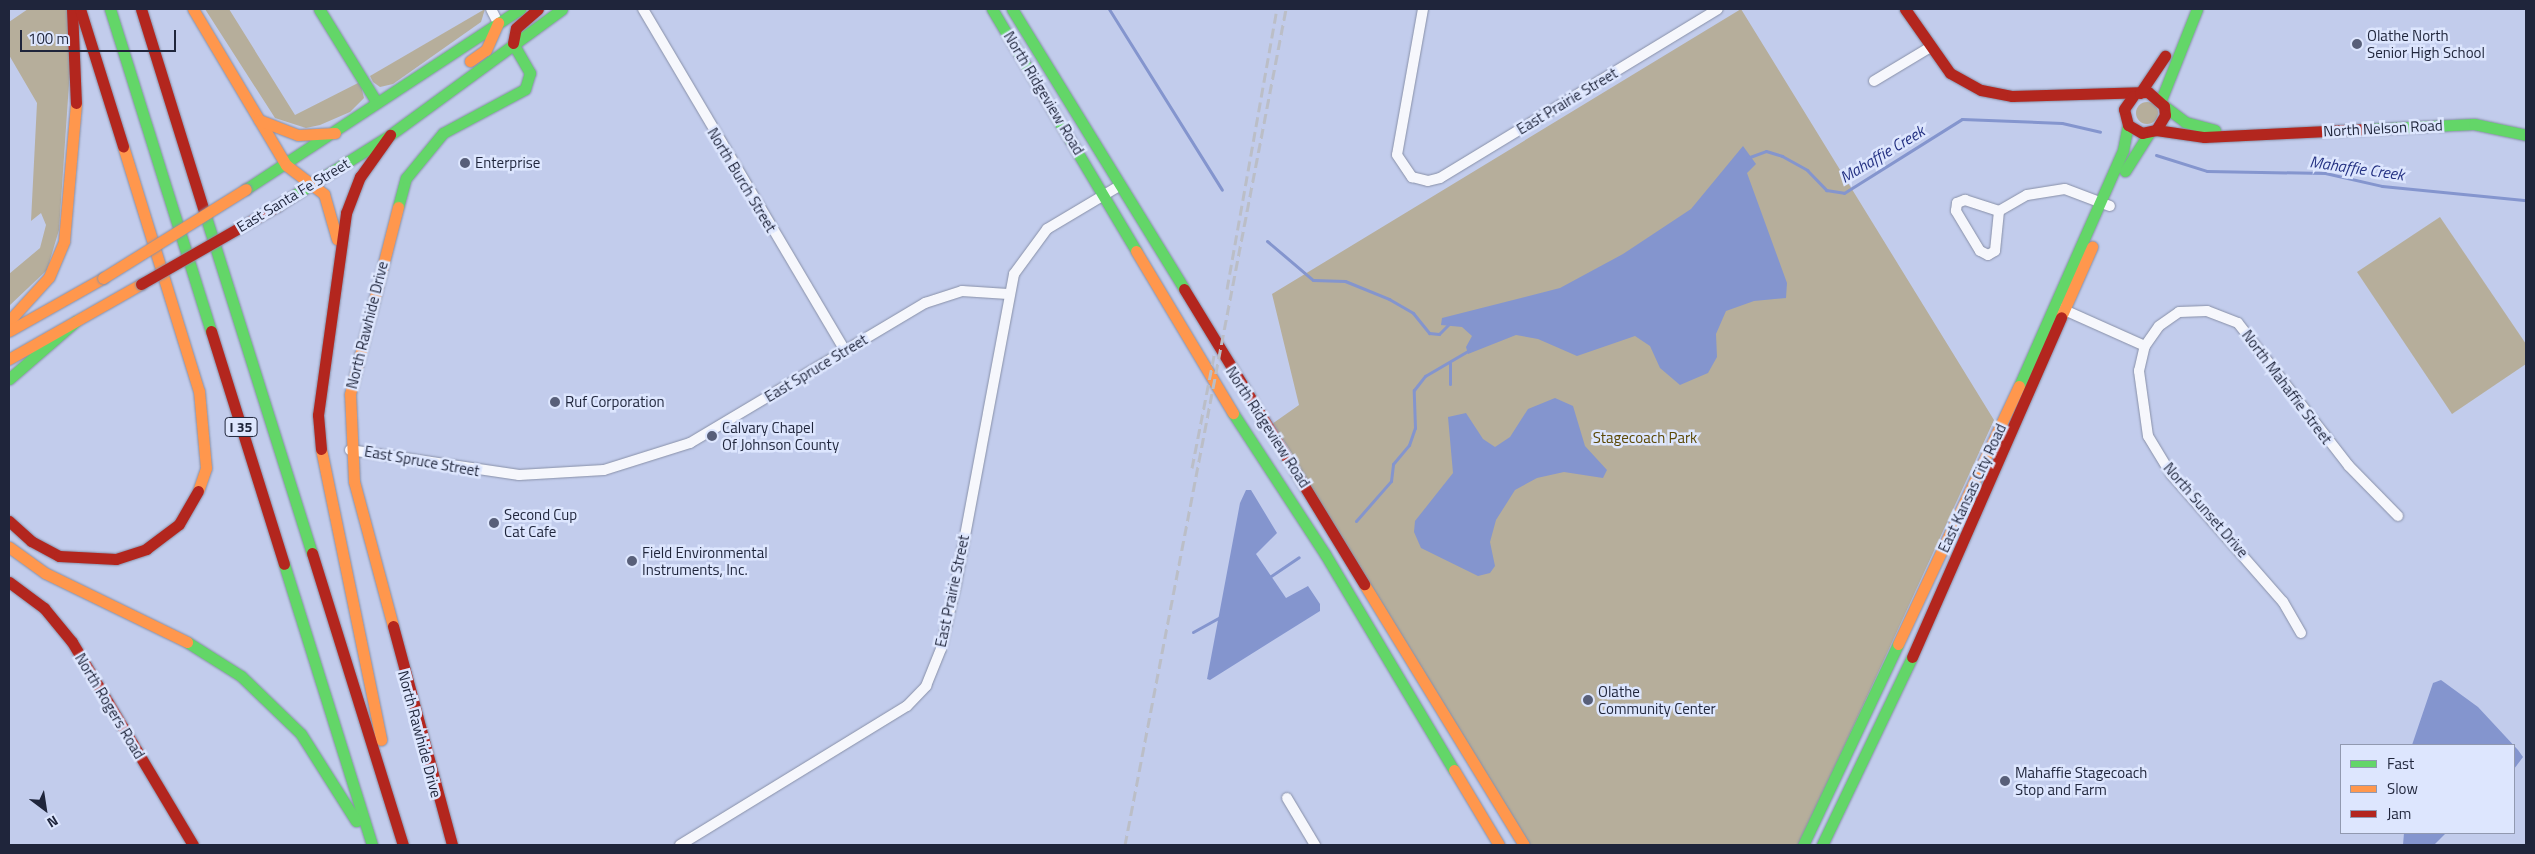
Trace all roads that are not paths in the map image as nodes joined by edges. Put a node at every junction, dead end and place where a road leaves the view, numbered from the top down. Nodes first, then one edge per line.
1 (72, 9) edge
2 (80, 9) edge
3 (110, 9) edge
4 (142, 9) edge
5 (193, 9) edge
6 (319, 9) edge
7 (491, 9) edge
8 (520, 9) edge
9 (538, 9) edge
10 (562, 9) edge
11 (643, 9) edge
12 (992, 9) edge
13 (1012, 9) edge
14 (1423, 9) edge
15 (1718, 9) edge
16 (1905, 9) edge
17 (2186, 9) edge
18 (2197, 9) edge
19 (498, 22) junction
20 (513, 43) junction
21 (1929, 48) junction
22 (1874, 81) dead end
23 (458, 82) junction
24 (2136, 94) junction
25 (2082, 97) junction
26 (378, 103) junction
27 (2163, 103) junction
28 (259, 120) junction
29 (2126, 121) junction
30 (2152, 132) junction
31 (335, 133) junction
32 (390, 135) junction
33 (2238, 135) junction
34 (2526, 135) edge
35 (286, 165) junction
36 (313, 185) junction
37 (1119, 186) junction
38 (1105, 193) junction
39 (2106, 203) junction
40 (1999, 211) junction
41 (338, 246) junction
42 (1008, 294) junction
43 (2059, 308) junction
44 (9, 321) edge
45 (76, 321) junction
46 (9, 331) edge
47 (2145, 346) junction
48 (845, 350) junction
49 (9, 359) edge
50 (9, 379) edge
51 (350, 450) junction
52 (2398, 516) dead end
53 (9, 521) edge
54 (9, 547) edge
55 (9, 582) edge
56 (2301, 633) dead end
57 (1287, 798) dead end
58 (402, 841) edge
59 (193, 845) edge
60 (371, 845) edge
61 (452, 845) edge
62 (680, 845) edge
63 (1315, 845) edge
64 (1499, 845) edge
65 (1524, 845) edge
66 (1803, 845) edge
67 (1822, 845) edge

1 - 44 main road
2 - 53 main road
3 - 60 main road, I 35
4 - 58 main road, I 35
5 - 28 main road
6 - 26 main road
7 - 19 street
8 - 19 main road, East Santa Fe Street
9 - 20 main road
10 - 20 main road, East Santa Fe Street
11 - 48 street, North Burch Street
12 - 38 main road, North Ridgeview Road
13 - 37 main road, North Ridgeview Road
14 - 15 street, East Prairie Street
16 - 21 main road
17 - 24 main road
18 - 27 main road
19 - 23 main road
19 - 26 main road, East Santa Fe Street
20 - 23 main road, East Santa Fe Street
20 - 51 main road, North Rawhide Drive
21 - 22 street
21 - 25 main road
23 - 32 main road, East Santa Fe Street
24 - 25 main road, North Nelson Road
24 - 27 main road, North Nelson Road
24 - 29 main road, East Kansas City Road
25 - 29 main road, North Nelson Road
26 - 31 main road, East Santa Fe Street
27 - 30 main road, East Kansas City Road
27 - 33 main road, North Nelson Road
28 - 31 main road
28 - 35 main road
29 - 30 main road, North Nelson Road
29 - 39 main road, East Kansas City Road
30 - 33 main road, North Nelson Road
30 - 39 main road, East Kansas City Road
31 - 35 main road, East Santa Fe Street
32 - 36 main road, East Santa Fe Street
32 - 41 main road
33 - 34 main road, North Nelson Road
35 - 36 main road
35 - 46 main road, East Santa Fe Street, bridge
36 - 41 main road
36 - 45 main road, East Santa Fe Street, bridge
37 - 38 street
37 - 65 main road, North Ridgeview Road
38 - 42 street
38 - 64 main road, North Ridgeview Road
39 - 40 street
39 - 43 main road, East Kansas City Road
40 - 40 street
41 - 58 main road
42 - 48 street, East Spruce Street
42 - 62 street, East Prairie Street
43 - 47 street
43 - 66 main road, East Kansas City Road
43 - 67 main road, East Kansas City Road
45 - 49 main road, East Santa Fe Street
45 - 50 main road
47 - 52 street, North Mahaffie Street
47 - 56 street, North Sunset Drive
48 - 51 street, East Spruce Street
51 - 61 main road, North Rawhide Drive
54 - 60 main road
55 - 59 main road, North Rogers Road
57 - 63 street

